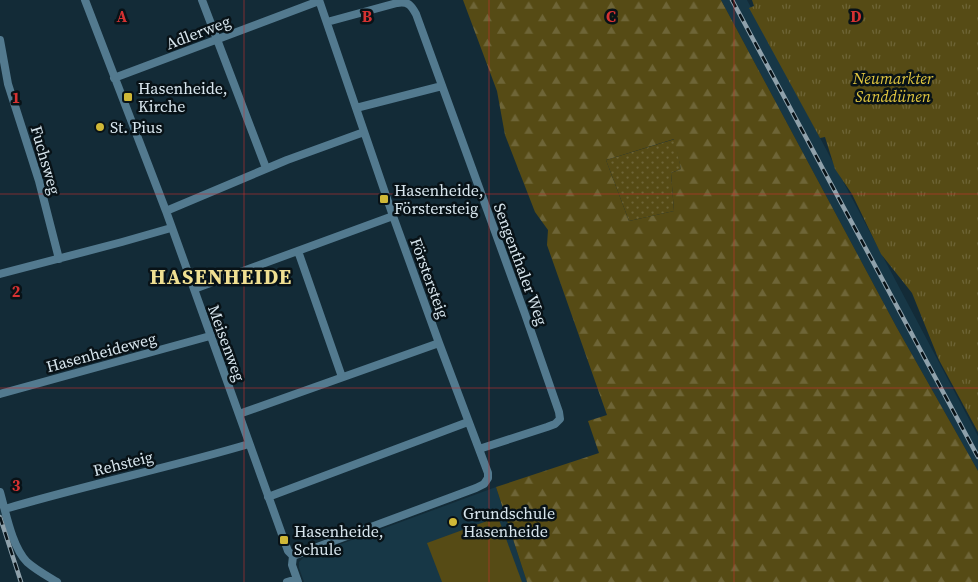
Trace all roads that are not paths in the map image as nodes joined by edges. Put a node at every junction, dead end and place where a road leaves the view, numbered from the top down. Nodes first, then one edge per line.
1 (85, 0) edge
2 (202, 0) edge
3 (319, 0) edge
4 (327, 22) junction
5 (0, 40) edge
6 (217, 40) junction
7 (114, 78) junction
8 (4, 85) edge
9 (442, 86) junction
10 (356, 108) junction
11 (364, 132) junction
12 (266, 168) junction
13 (166, 211) junction
14 (393, 216) junction
15 (172, 228) junction
16 (298, 251) junction
17 (59, 259) junction
18 (0, 274) edge
19 (194, 289) junction
20 (210, 336) junction
21 (439, 343) junction
22 (342, 378) junction
23 (0, 394) edge
24 (239, 414) junction
25 (468, 422) junction
26 (249, 444) junction
27 (479, 449) junction
28 (0, 492) edge
29 (268, 497) junction
30 (4, 509) junction
31 (293, 556) junction
32 (298, 581) edge
33 (57, 582) edge
34 (286, 582) edge

1 - 7 street, Meisenweg
2 - 6 street
3 - 4 street, Förstersteig
3 - 6 street, Adlerweg
4 - 9 street, Sengenthaler Weg
4 - 10 street, Förstersteig
5 - 8 street, Fuchsweg
6 - 7 street, Adlerweg
6 - 12 street
7 - 13 street, Meisenweg
8 - 17 street, Fuchsweg
9 - 10 street
9 - 27 street, Sengenthaler Weg
10 - 11 street, Förstersteig
11 - 12 street
11 - 14 street, Förstersteig
12 - 13 street
13 - 15 street, Meisenweg
14 - 16 street
14 - 21 street, Förstersteig
15 - 17 street
15 - 19 street, Meisenweg
16 - 19 street
16 - 22 street
17 - 18 street
19 - 20 street, Meisenweg
20 - 23 street, Hasenheideweg
20 - 24 street, Meisenweg
21 - 22 street
21 - 25 street, Förstersteig
22 - 24 street
24 - 26 street, Meisenweg
25 - 27 street, Förstersteig
25 - 29 street
26 - 29 street, Meisenweg
26 - 30 street, Rehsteig
27 - 31 street, Förstersteig
28 - 30 street
29 - 31 street, Meisenweg
30 - 33 street
31 - 32 street, Meisenweg
32 - 34 street

